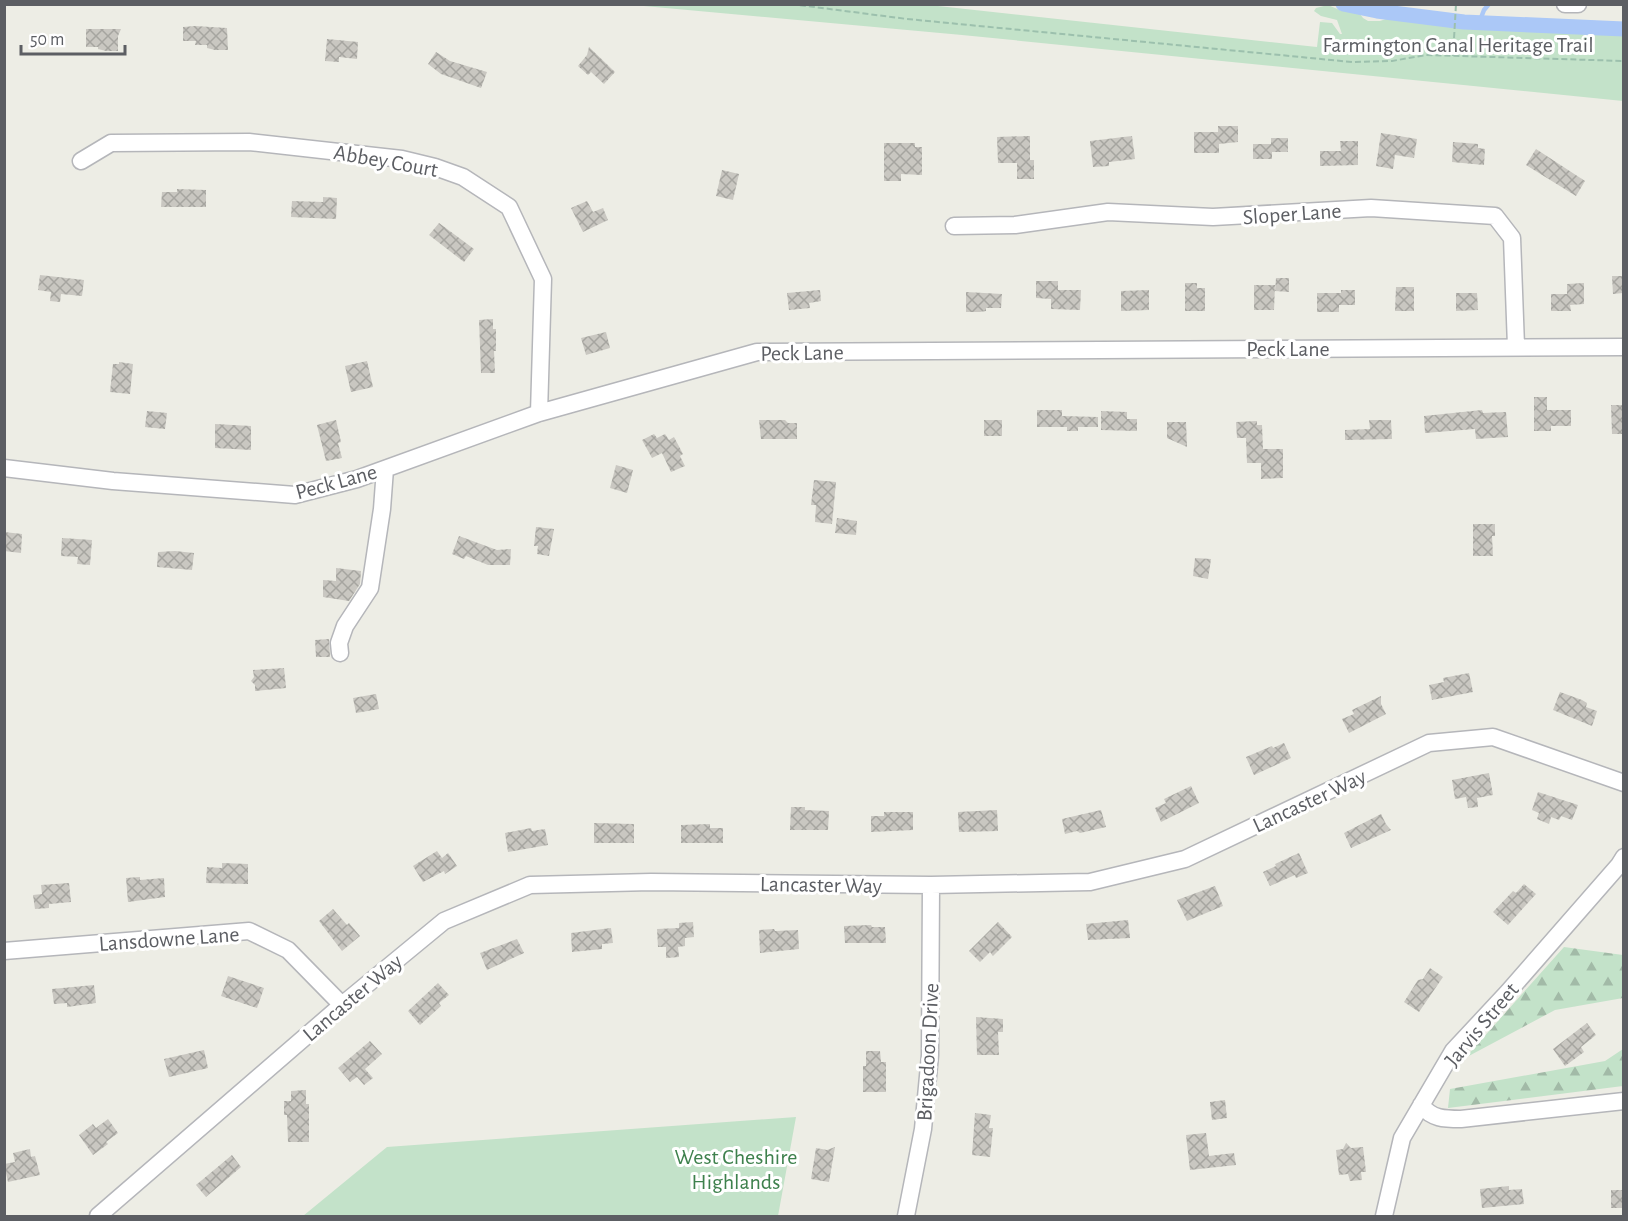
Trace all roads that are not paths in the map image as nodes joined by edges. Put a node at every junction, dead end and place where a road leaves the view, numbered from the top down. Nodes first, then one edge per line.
1 (1565, 4) edge
2 (1578, 4) edge
3 (81, 160) dead end
4 (954, 226) dead end
5 (1516, 346) junction
6 (1623, 347) edge
7 (539, 413) junction
8 (4, 468) edge
9 (386, 469) junction
10 (340, 653) dead end
11 (1623, 783) edge
12 (1623, 856) edge
13 (931, 885) junction
14 (4, 951) edge
15 (342, 1005) junction
16 (1623, 1101) edge
17 (1421, 1105) junction
18 (98, 1216) edge
19 (906, 1216) edge
20 (1384, 1216) edge

1 - 2 street
3 - 7 street, Abbey Court
4 - 5 street, Sloper Lane
5 - 6 street, Peck Lane
5 - 7 street, Peck Lane
7 - 9 street, Peck Lane
8 - 9 street, Peck Lane
9 - 10 street
11 - 13 street, Lancaster Way
12 - 17 street, Jarvis Street
13 - 15 street, Lancaster Way
13 - 19 street, Brigadoon Drive
14 - 15 street, Lansdowne Lane
15 - 18 street, Lancaster Way
16 - 17 street
17 - 20 street, Jarvis Street

